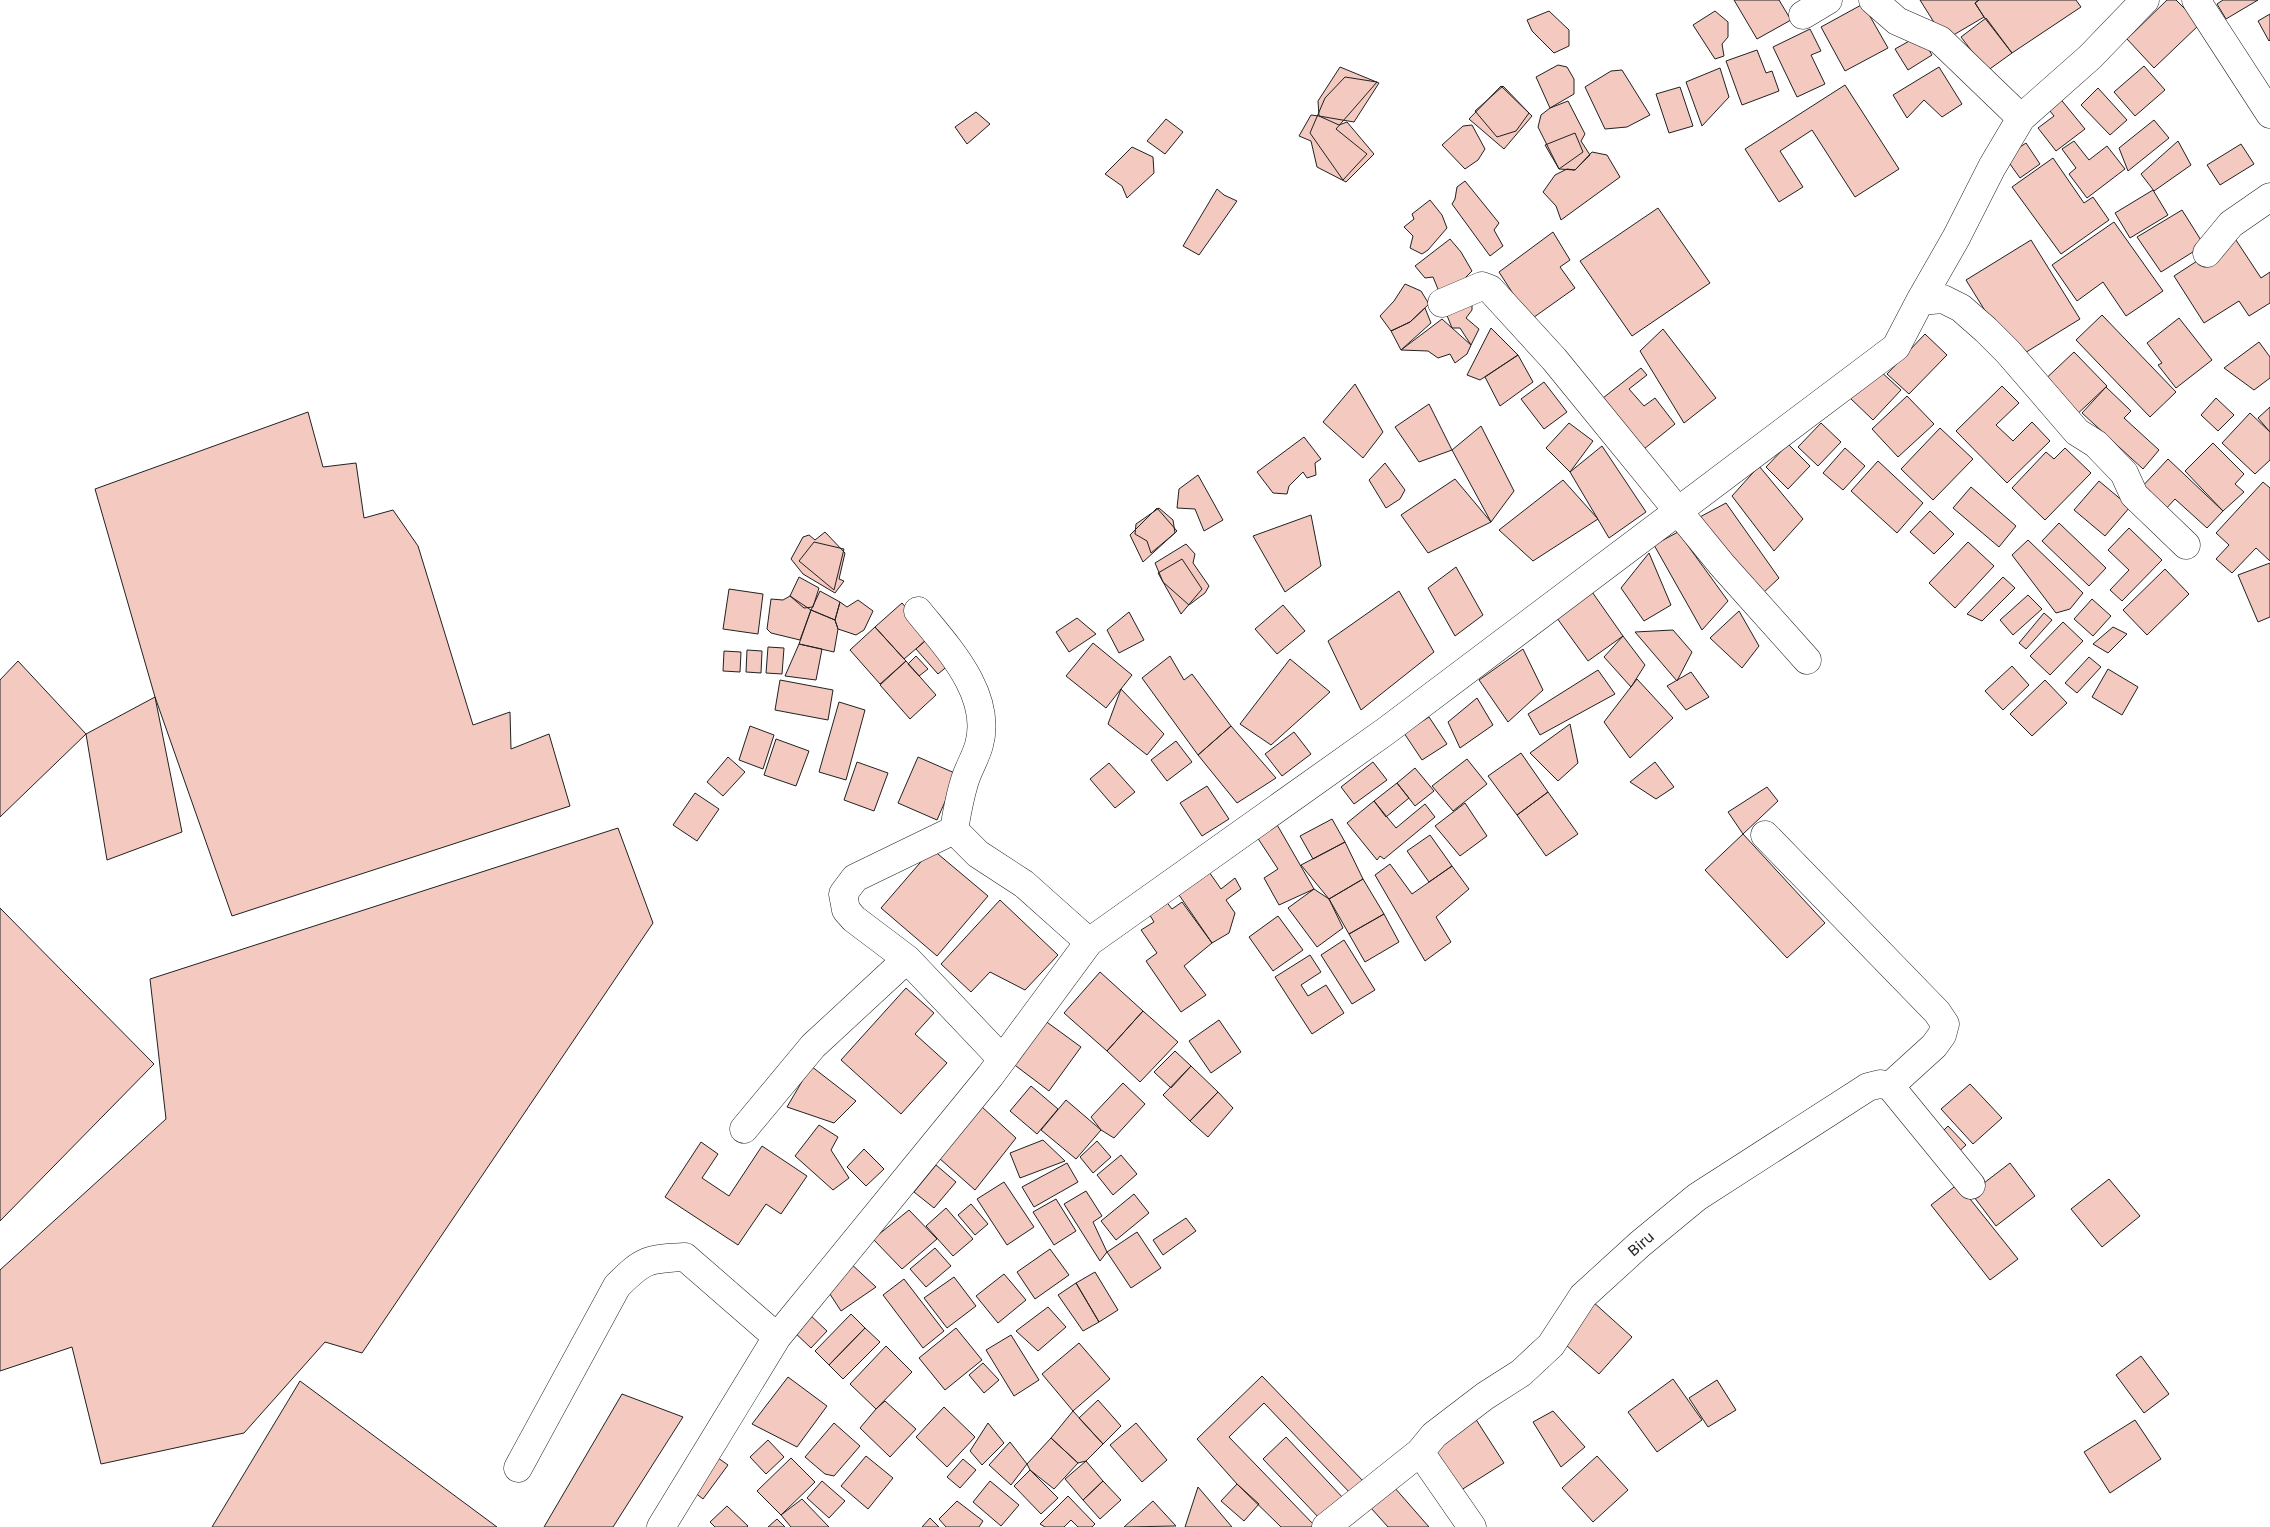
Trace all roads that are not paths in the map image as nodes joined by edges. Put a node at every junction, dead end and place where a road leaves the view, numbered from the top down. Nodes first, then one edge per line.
1 (1828, 0) edge
2 (1873, 0) edge
3 (2145, 0) edge
4 (2202, 2) edge
5 (1803, 15) dead end
6 (2270, 114) edge
7 (2021, 118) junction
8 (2270, 197) edge
9 (2206, 253) dead end
10 (1920, 300) junction
11 (1442, 304) dead end
12 (1678, 512) junction
13 (2186, 545) dead end
14 (918, 611) dead end
15 (1808, 660) dead end
16 (954, 830) junction
17 (1765, 835) dead end
18 (1089, 942) junction
19 (907, 959) junction
20 (1002, 1059) junction
21 (1890, 1086) junction
22 (744, 1129) dead end
23 (1971, 1185) dead end
24 (777, 1337) junction
25 (1420, 1452) junction
26 (518, 1468) dead end
27 (661, 1527) edge
28 (1326, 1527) edge
29 (1472, 1527) edge

1 - 5 street
2 - 7 street
3 - 7 street
4 - 6 street
7 - 10 street
8 - 9 street
10 - 12 street
10 - 13 street
11 - 12 street
12 - 15 street
12 - 18 street
14 - 16 street
16 - 18 street
16 - 19 street
17 - 21 street
18 - 20 street
19 - 20 street
19 - 22 street
20 - 24 street
21 - 23 street
21 - 25 street, Biru
24 - 26 street
24 - 27 street
25 - 28 street, Biru
25 - 29 street

